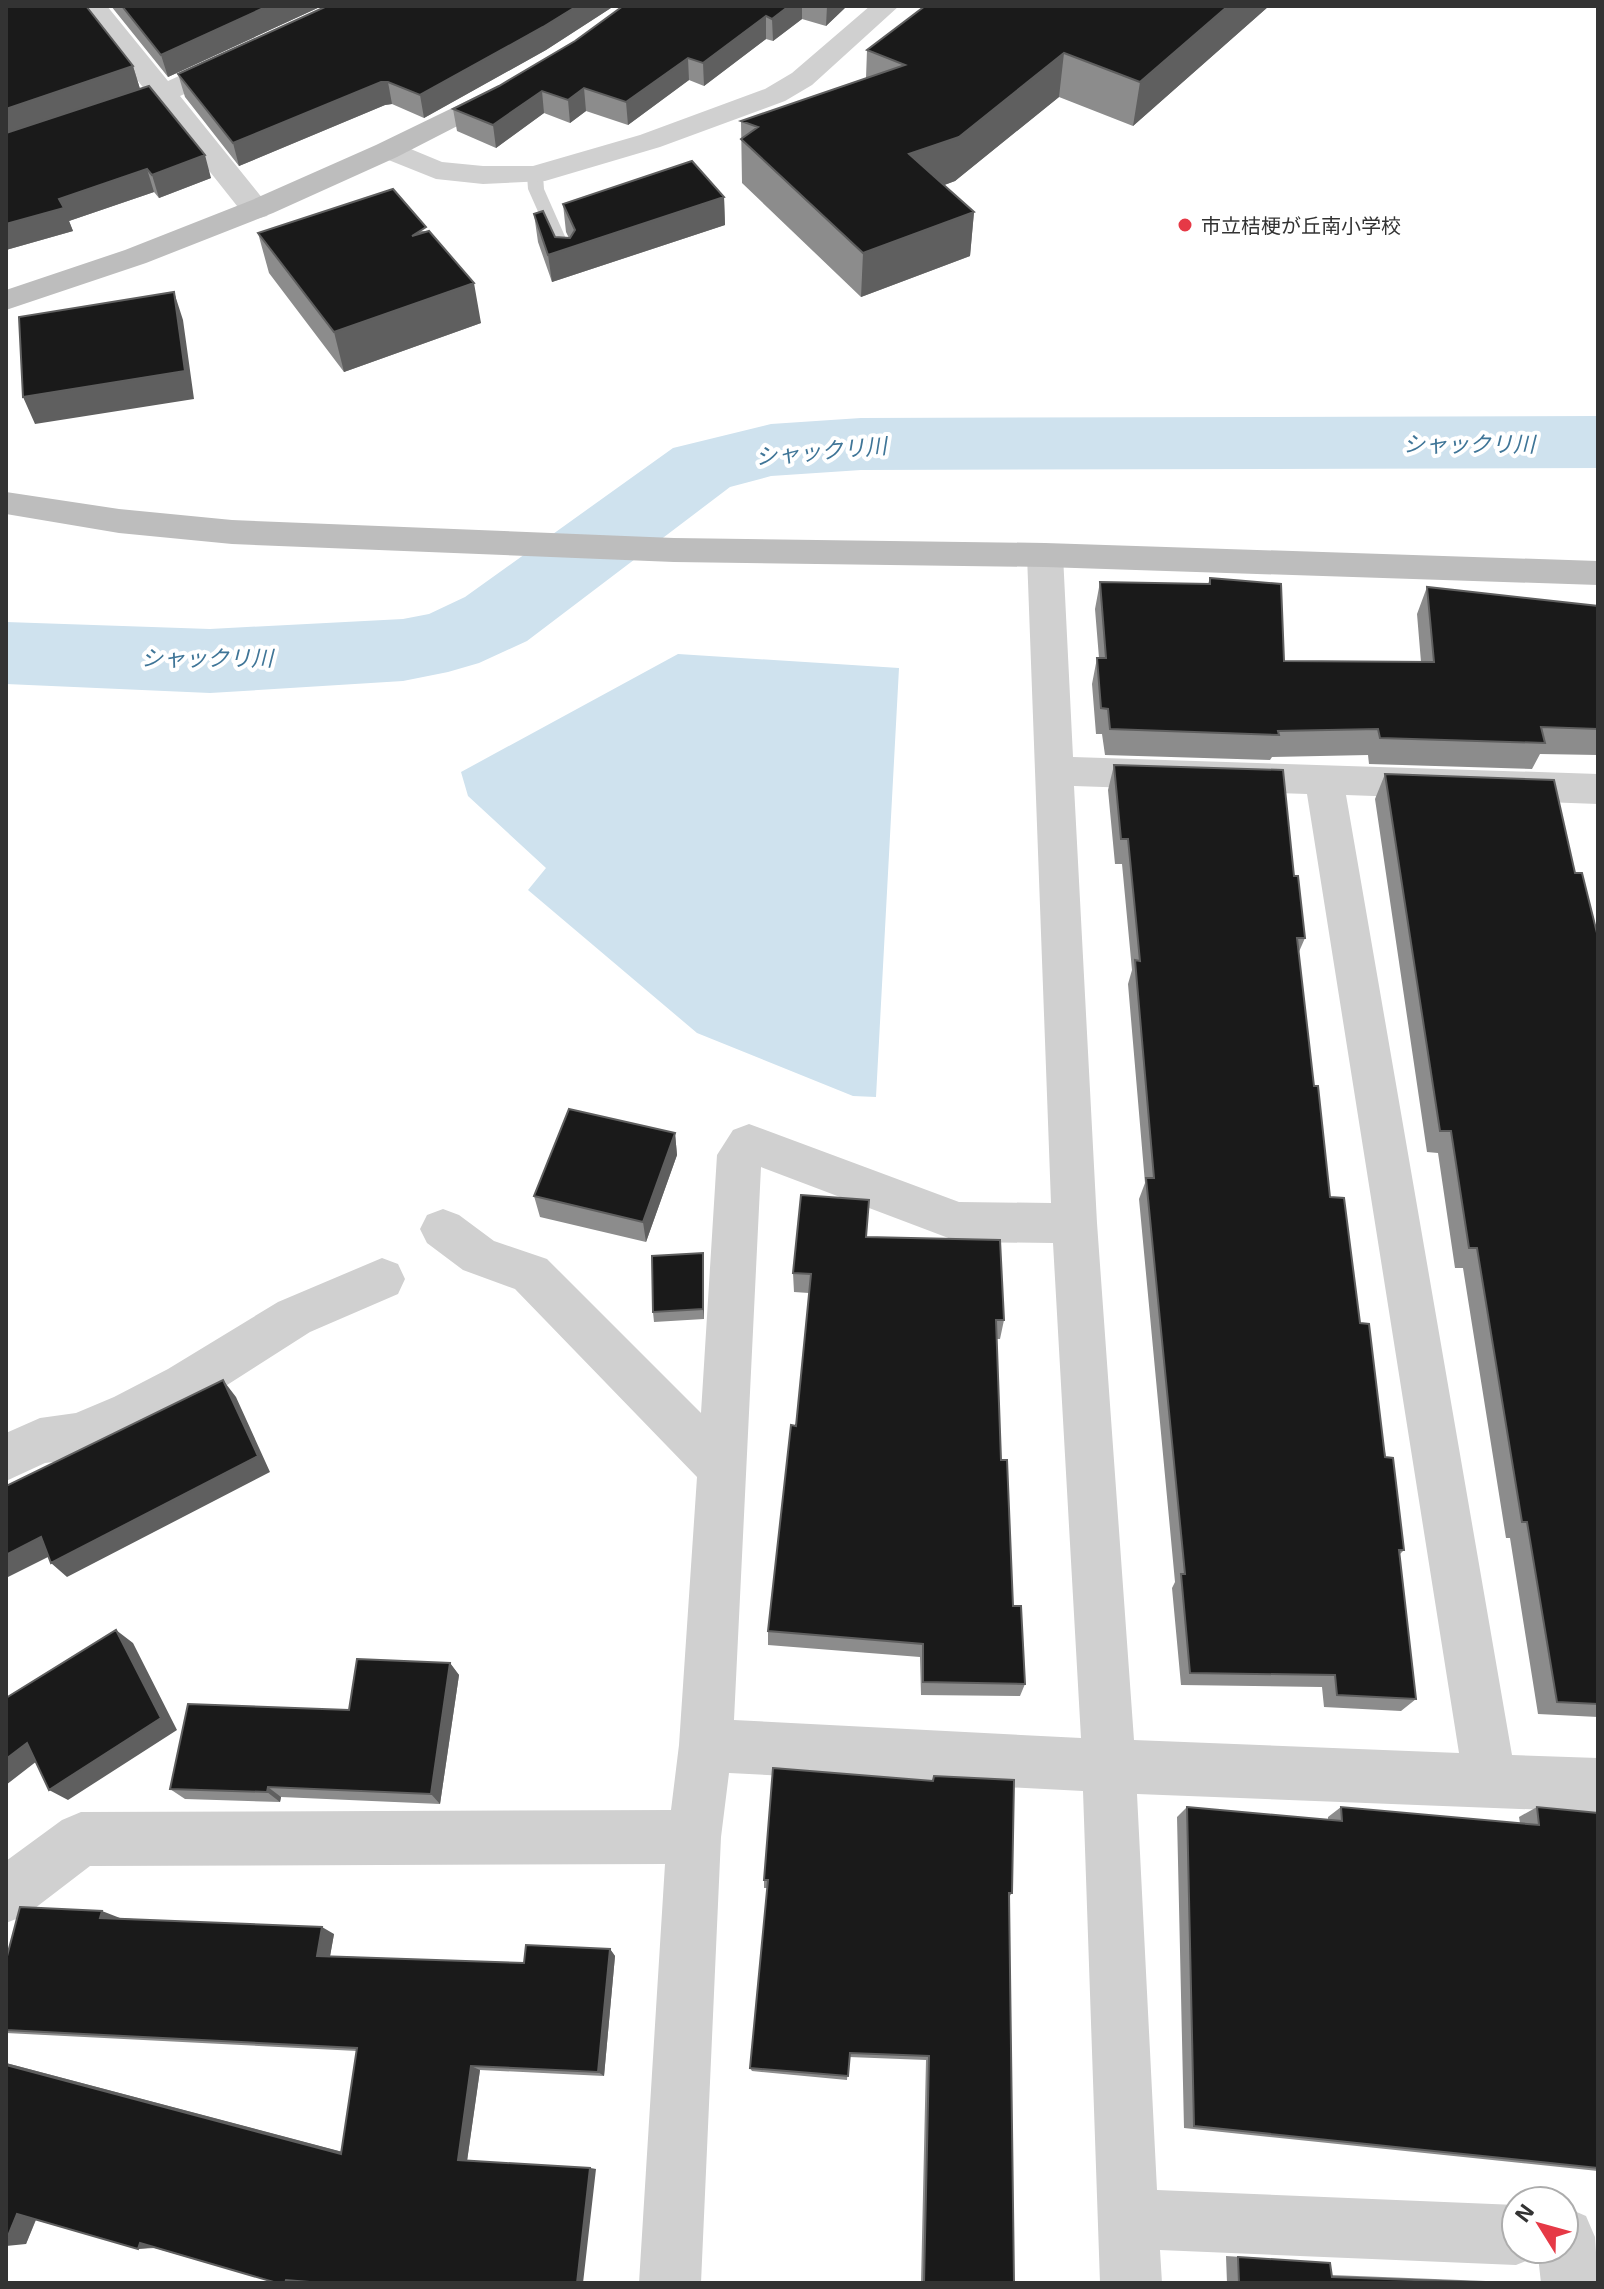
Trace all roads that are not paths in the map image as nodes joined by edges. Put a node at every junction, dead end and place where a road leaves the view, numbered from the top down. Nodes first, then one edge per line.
1 (93, 6) edge
2 (886, 6) edge
3 (253, 53) edge
4 (536, 72) edge
5 (164, 93) junction
6 (6, 148) edge
7 (391, 151) junction
8 (535, 175) junction
9 (256, 210) junction
10 (567, 259) edge
11 (6, 300) edge
12 (6, 503) edge
13 (1045, 555) junction
14 (1598, 573) edge
15 (1053, 771) junction
16 (1324, 782) junction
17 (1598, 789) edge
18 (1074, 1223) junction
19 (443, 1229) dead end
20 (382, 1279) dead end
21 (6, 1458) edge
22 (722, 1468) junction
23 (706, 1745) junction
24 (1109, 1766) junction
25 (1490, 1781) junction
26 (1598, 1785) edge
27 (694, 1837) junction
28 (6, 1895) edge
29 (1128, 2219) junction
30 (1500, 2234) edge
31 (670, 2283) edge
32 (1131, 2283) edge

1 - 5 street
2 - 8 street
3 - 5 street
4 - 7 street
5 - 6 street
5 - 9 street
7 - 8 street
7 - 9 street
8 - 10 lane
9 - 11 street
12 - 13 street
13 - 14 street
13 - 15 street
15 - 16 street
15 - 18 street
16 - 17 street
16 - 25 street
18 - 22 street
18 - 24 street
19 - 22 street
20 - 21 street
22 - 23 street
23 - 24 street
23 - 27 street
24 - 25 street
24 - 29 street
25 - 26 street
27 - 28 street
27 - 31 street
29 - 30 street
29 - 32 street

